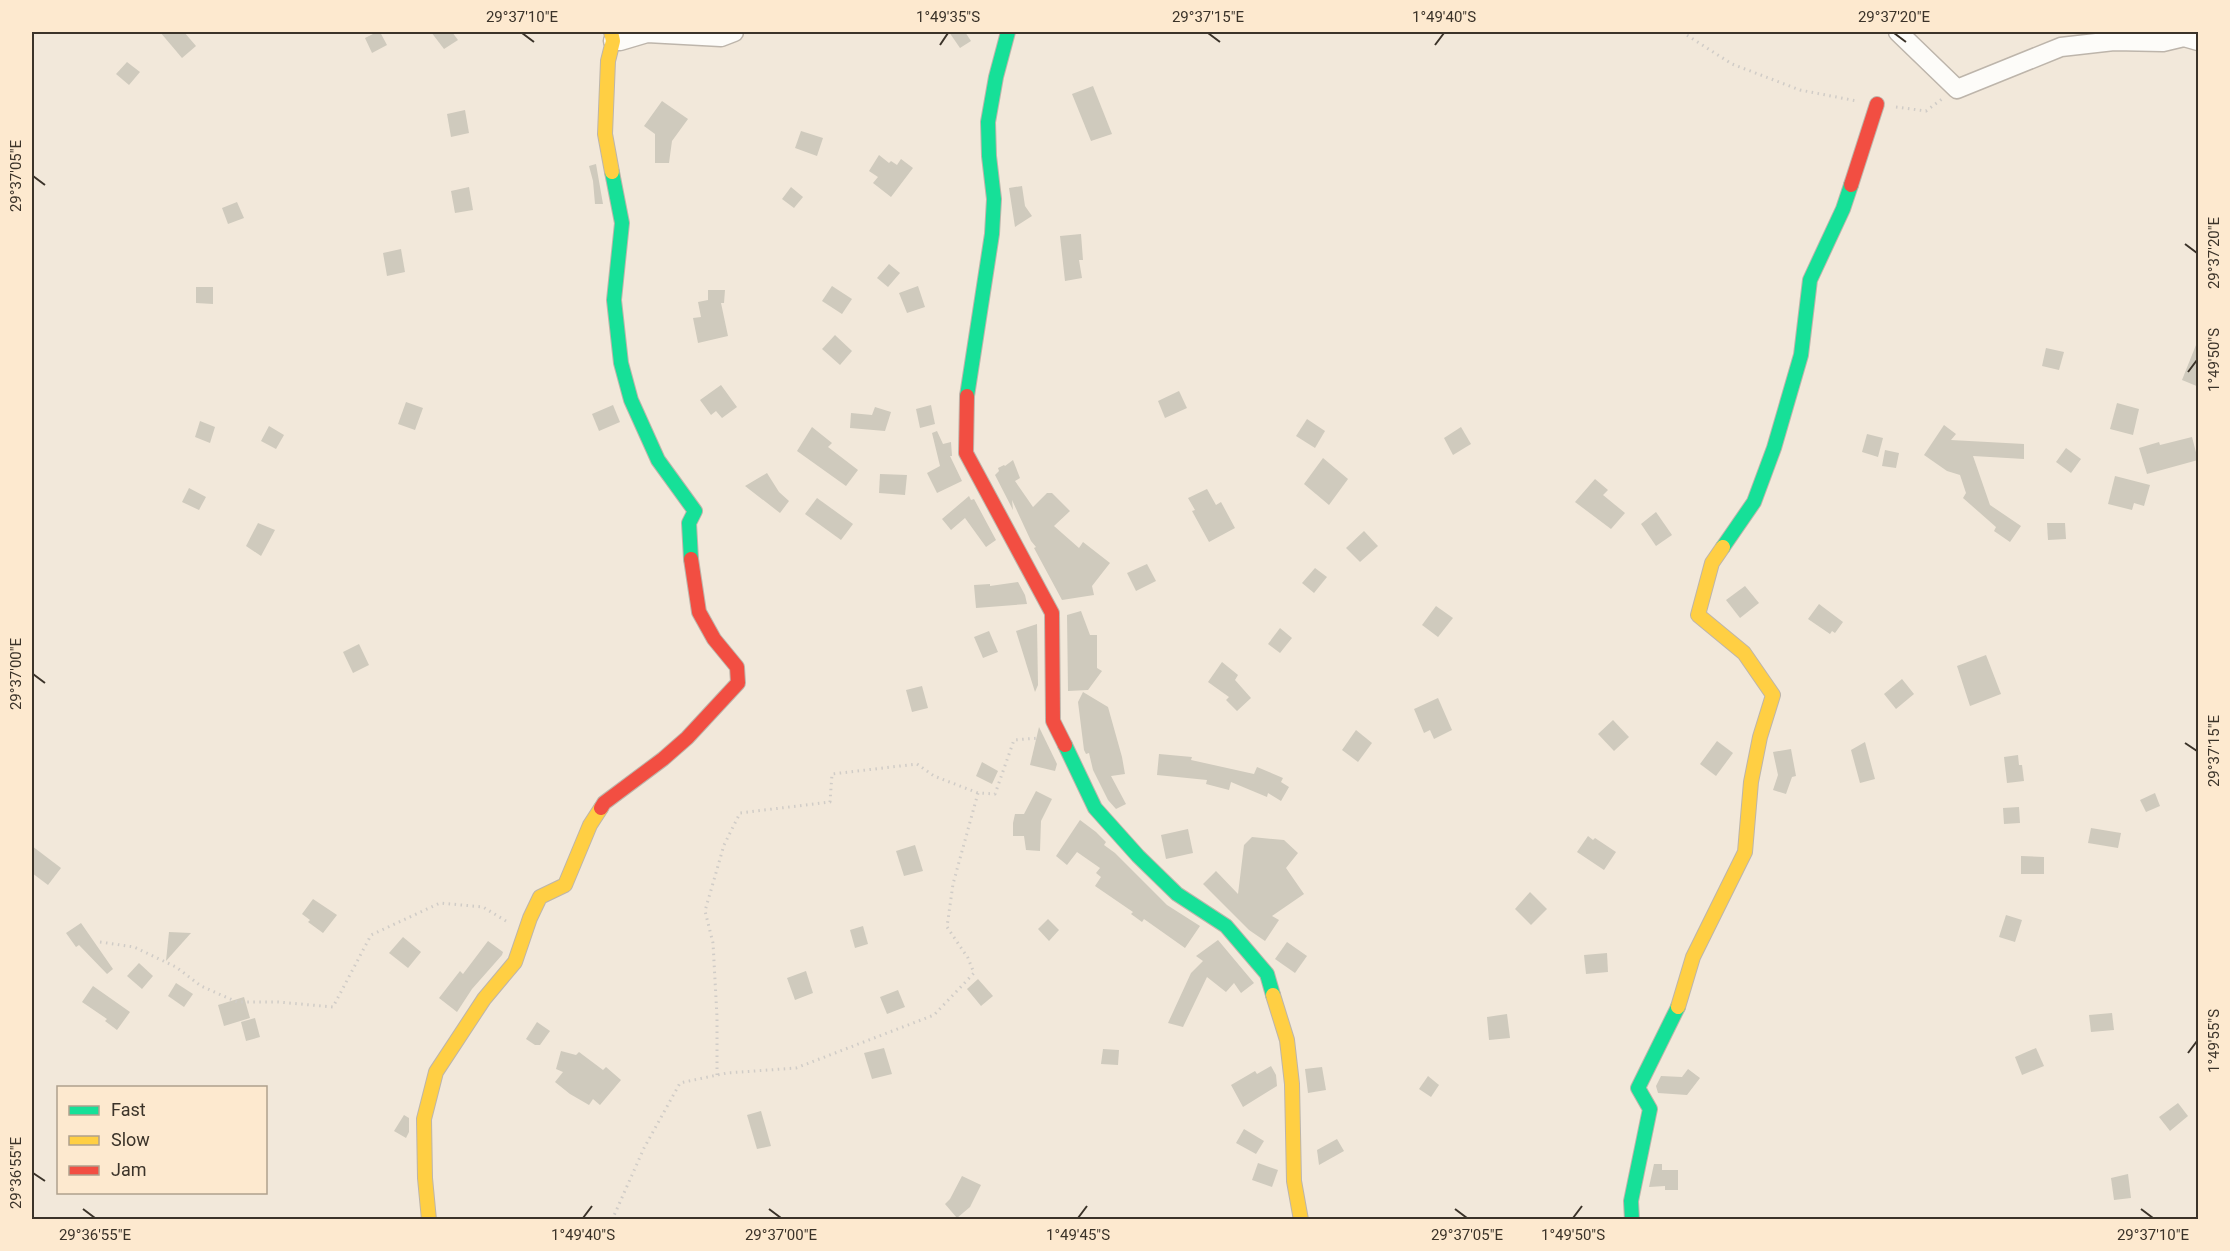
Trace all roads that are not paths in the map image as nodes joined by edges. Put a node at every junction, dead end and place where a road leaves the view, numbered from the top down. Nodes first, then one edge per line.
1 (734, 32) edge
2 (1008, 32) edge
3 (1898, 32) edge
4 (612, 36) edge
5 (2199, 41) edge
6 (1877, 104) road end
7 (429, 1220) edge
8 (1301, 1220) edge
9 (1632, 1220) edge

1 - 4 street
2 - 8 street
3 - 5 street
4 - 7 street
6 - 9 street

